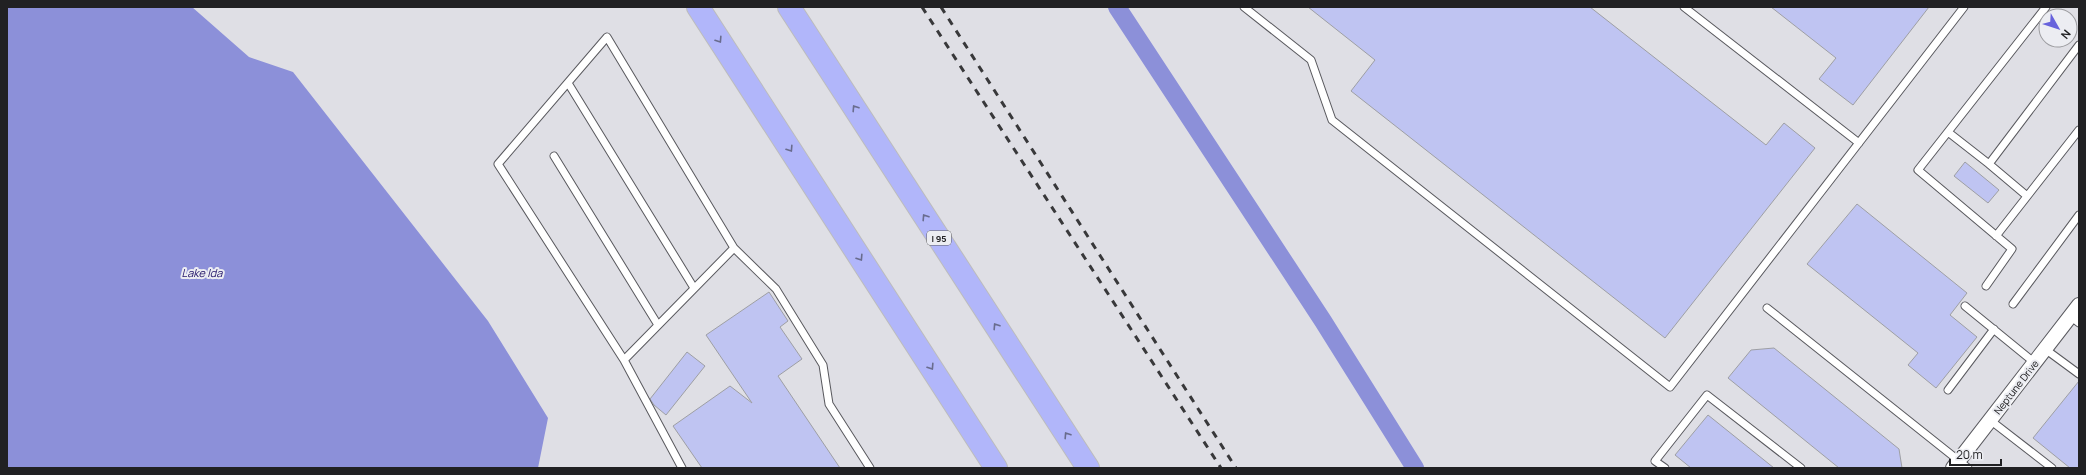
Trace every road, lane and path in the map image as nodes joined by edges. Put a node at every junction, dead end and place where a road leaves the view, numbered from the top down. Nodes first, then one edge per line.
1 (698, 7) edge
2 (789, 7) edge
3 (1244, 7) edge
4 (1684, 7) edge
5 (1964, 7) edge
6 (2046, 7) edge
7 (2079, 45) edge
8 (568, 82) junction
9 (2079, 130) edge
10 (1948, 132) junction
11 (1859, 143) junction
12 (554, 156) dead end
13 (1989, 164) junction
14 (2027, 196) junction
15 (2079, 215) edge
16 (1996, 236) junction
17 (734, 248) junction
18 (1986, 286) dead end
19 (694, 288) junction
20 (2013, 304) dead end
21 (1966, 306) dead end
22 (1767, 308) dead end
23 (2076, 315) edge
24 (658, 325) junction
25 (1994, 329) junction
26 (2045, 349) junction
27 (624, 360) junction
28 (2035, 363) junction
29 (2079, 374) edge
30 (1948, 390) dead end
31 (1990, 420) junction
32 (1960, 465) edge
33 (682, 468) edge
34 (870, 468) edge
35 (996, 468) edge
36 (1088, 468) edge
37 (1665, 468) edge
38 (1801, 468) edge
39 (2052, 468) edge

1 -> 35 highway
36 -> 2 highway, I 95
3 - 11 lane
4 - 11 lane
5 - 11 lane
6 - 10 lane
7 - 13 lane
8 - 17 lane
8 - 19 lane
8 - 27 lane
9 - 14 lane
10 - 13 lane
10 - 16 lane
12 - 24 lane
13 - 14 lane
14 - 16 lane
15 - 20 lane
16 - 18 lane
17 - 19 lane
17 - 34 lane
19 - 24 lane
21 - 25 lane
22 - 32 lane
23 - 26 street, Neptune Drive
24 - 27 lane
25 - 28 lane
25 - 30 lane
26 - 28 street, Neptune Drive
26 - 29 lane
27 - 33 lane
28 - 31 street, Neptune Drive
31 - 32 street, Neptune Drive
31 - 39 lane
37 - 38 lane

